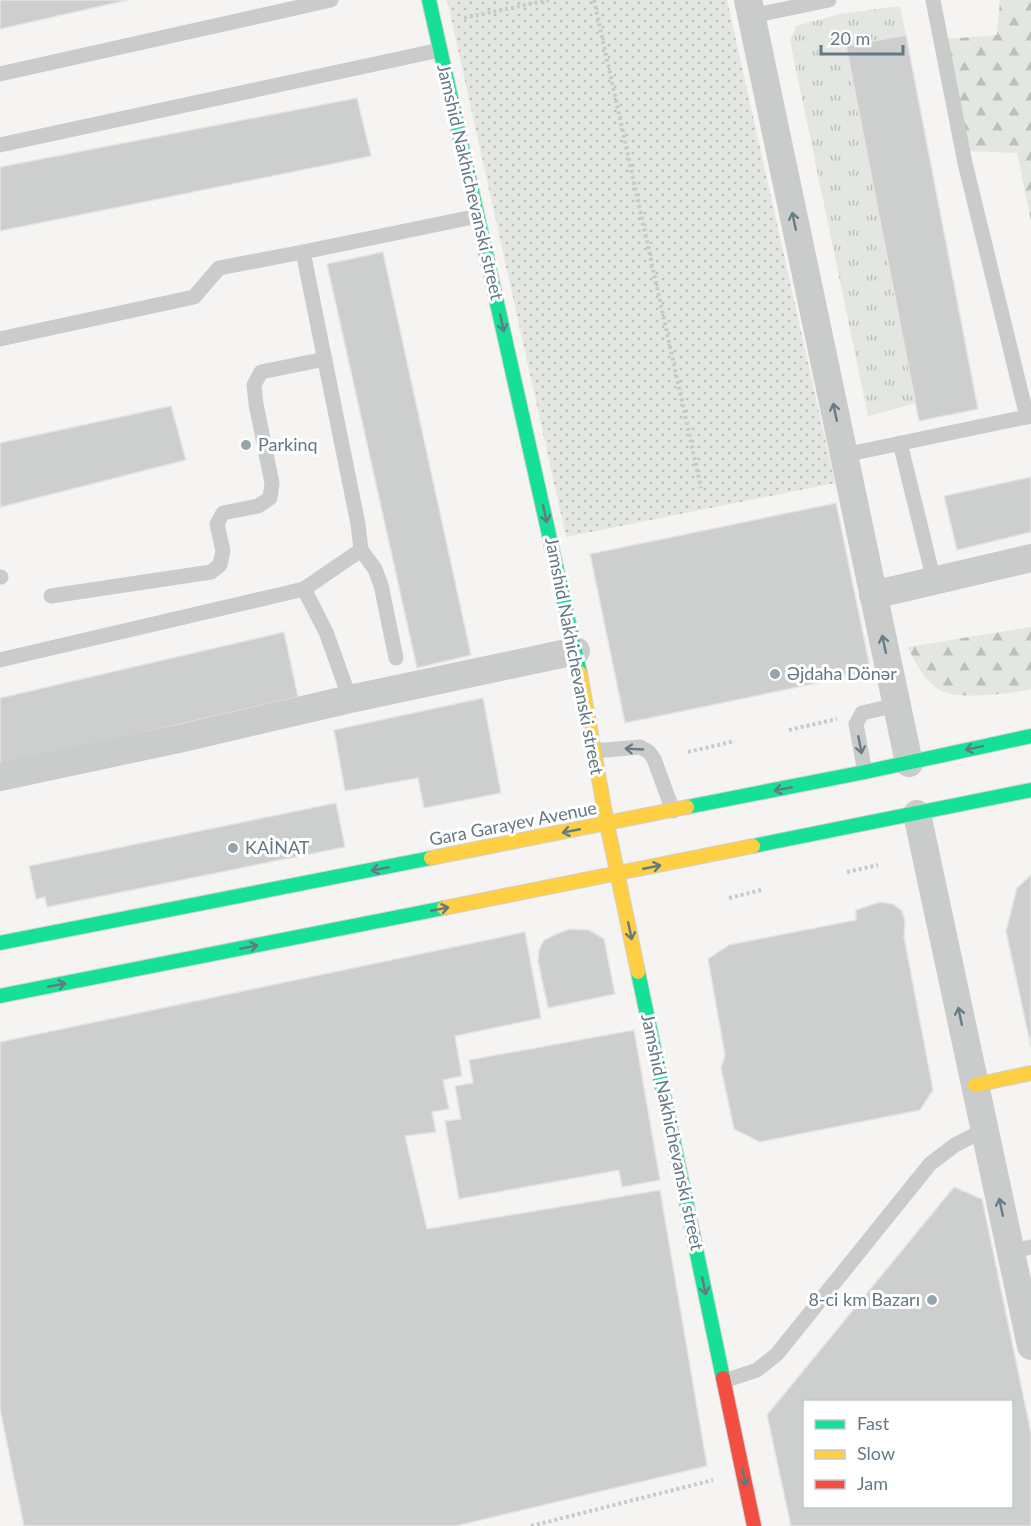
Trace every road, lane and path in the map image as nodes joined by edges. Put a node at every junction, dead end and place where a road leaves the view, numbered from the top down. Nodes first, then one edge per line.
1 (331, 0) edge
2 (429, 0) edge
3 (549, 0) edge
4 (594, 0) edge
5 (829, 0) edge
6 (933, 0) edge
7 (749, 8) edge
8 (434, 24) junction
9 (440, 50) junction
10 (0, 74) edge
11 (0, 145) edge
12 (478, 216) junction
13 (303, 252) junction
14 (0, 339) edge
15 (325, 359) junction
16 (1029, 416) edge
17 (900, 443) junction
18 (844, 455) junction
19 (701, 488) dead end
20 (361, 550) junction
21 (1031, 558) edge
22 (934, 581) junction
23 (304, 589) junction
24 (873, 595) junction
25 (51, 596) dead end
26 (576, 651) junction
27 (396, 658) dead end
28 (0, 660) edge
29 (350, 699) junction
30 (897, 705) junction
31 (844, 718) dead end
32 (789, 730) dead end
33 (1031, 736) edge
34 (735, 741) dead end
35 (594, 751) junction
36 (688, 752) dead end
37 (909, 763) junction
38 (865, 772) junction
39 (0, 777) edge
40 (1031, 790) edge
41 (673, 811) junction
42 (918, 814) junction
43 (608, 824) junction
44 (878, 865) dead end
45 (847, 872) dead end
46 (618, 874) junction
47 (761, 890) dead end
48 (729, 898) dead end
49 (0, 943) edge
50 (0, 996) edge
51 (1031, 1073) edge
52 (975, 1085) junction
53 (984, 1130) junction
54 (1021, 1249) edge
55 (1031, 1346) edge
56 (724, 1381) junction
57 (743, 1472) junction
58 (531, 1526) edge
59 (753, 1526) edge

1 - 10 lane
2 - 8 main road, Jamshid Nakhichevanski street
3 - 8 path
4 - 19 path
5 - 7 lane
6 - 16 lane
18 -> 7 street
8 - 9 main road, Jamshid Nakhichevanski street
9 - 11 lane
9 - 12 main road, Jamshid Nakhichevanski street
12 - 13 lane
12 -> 26 main road, Jamshid Nakhichevanski street
13 - 14 lane
13 - 15 lane
15 - 20 lane
15 - 25 lane
16 - 17 lane
17 - 18 lane
17 - 22 lane
18 - 24 street
20 - 23 lane
20 - 27 lane
21 - 22 street
22 - 24 street
23 - 28 lane
23 - 29 lane
30 -> 24 street
26 - 29 street
26 - 35 main road, Jamshid Nakhichevanski street
29 - 39 street
30 - 37 street
30 -> 38 lane
31 - 32 path
33 -> 37 main road, Gara Garayev Avenue
34 - 36 path
41 -> 35 lane
35 - 43 main road, Jamshid Nakhichevanski street
37 - 38 main road, Gara Garayev Avenue
38 -> 41 main road, Gara Garayev Avenue
40 - 42 main road
41 - 43 main road, Gara Garayev Avenue
46 -> 42 main road
52 -> 42 street
43 - 46 main road, Jamshid Nakhichevanski street
43 -> 49 main road, Gara Garayev Avenue
44 - 45 path
50 -> 46 main road
46 -> 56 main road, Jamshid Nakhichevanski street
47 - 48 path
51 - 52 main road
52 - 53 street
54 -> 53 street
53 - 56 lane
54 - 55 street
56 - 57 main road, Jamshid Nakhichevanski street
57 - 58 path
57 -> 59 main road, Jamshid Nakhichevanski street

